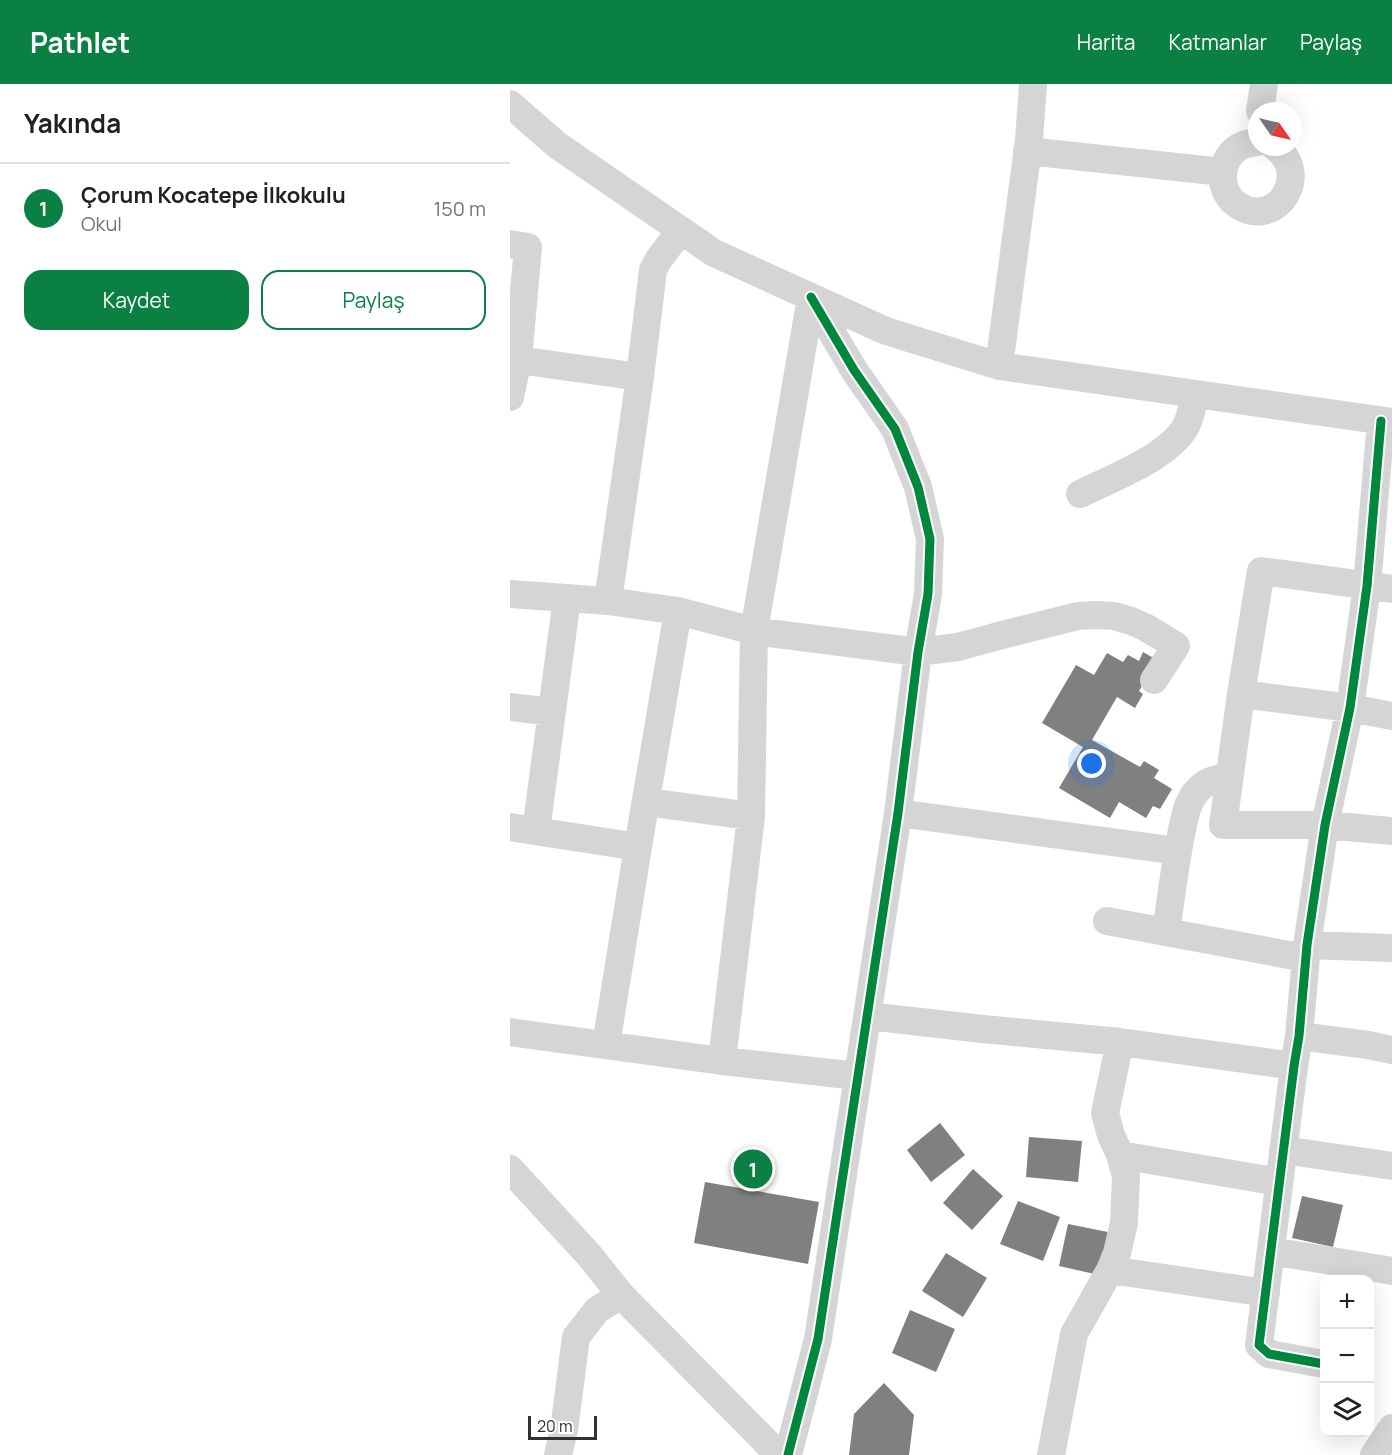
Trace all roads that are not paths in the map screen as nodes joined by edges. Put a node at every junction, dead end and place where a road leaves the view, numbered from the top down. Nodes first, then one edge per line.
1 (1033, 84) edge
2 (1264, 84) edge
3 (1261, 102) edge
4 (510, 104) edge
5 (1248, 143) edge
6 (1027, 151) junction
7 (1284, 156) edge
8 (1223, 172) junction
9 (681, 230) junction
10 (510, 244) edge
11 (811, 297) junction
12 (518, 360) junction
13 (999, 366) junction
14 (640, 377) junction
15 (1195, 394) junction
16 (510, 397) edge
17 (1387, 422) edge
18 (1080, 494) dead end
19 (1379, 587) edge
20 (510, 594) edge
21 (567, 598) junction
22 (608, 602) junction
23 (678, 611) junction
24 (754, 631) junction
25 (918, 652) junction
26 (1154, 680) dead end
27 (1241, 694) junction
28 (510, 707) edge
29 (1350, 708) junction
30 (552, 712) junction
31 (1392, 716) edge
32 (1230, 776) junction
33 (646, 802) junction
34 (898, 813) junction
35 (751, 816) junction
36 (1325, 825) junction
37 (523, 829) edge
38 (1392, 831) edge
39 (638, 847) junction
40 (1178, 851) junction
41 (1107, 921) dead end
42 (1166, 932) junction
43 (1392, 948) edge
44 (1306, 952) junction
45 (868, 1016) junction
46 (510, 1032) edge
47 (1299, 1036) junction
48 (1120, 1042) junction
49 (606, 1045) junction
50 (1392, 1050) edge
51 (722, 1061) junction
52 (1294, 1066) junction
53 (857, 1076) junction
54 (1283, 1150) junction
55 (1120, 1155) junction
56 (1392, 1166) edge
57 (510, 1169) edge
58 (1279, 1182) junction
59 (1271, 1251) junction
60 (1110, 1270) junction
61 (1392, 1271) edge
62 (1266, 1293) junction
63 (621, 1296) junction
64 (1320, 1363) edge
65 (1392, 1428) edge
66 (558, 1455) edge
67 (778, 1455) edge
68 (788, 1455) edge
69 (1051, 1455) edge
70 (1374, 1455) edge

1 - 6 street
2 - 3 street
4 - 9 street
5 - 8 street
6 - 8 street
6 - 13 street
7 - 8 street
9 - 11 street
9 - 14 street
10 - 12 street
11 - 13 street
11 - 24 street
11 - 25 street
12 - 14 street
12 - 16 street
13 - 15 street
14 - 22 street
15 - 17 street
15 - 18 street
17 - 19 street
19 - 27 street
19 - 29 street
20 - 21 street
21 - 22 street
21 - 30 street
22 - 23 street
23 - 24 street
23 - 33 street
24 - 25 street
24 - 35 street
25 - 26 street
25 - 34 street
27 - 29 street
27 - 32 street
28 - 30 street
29 - 31 street
29 - 36 street
30 - 37 street
32 - 36 street
32 - 40 street
33 - 35 street
33 - 39 street
34 - 40 street
34 - 45 street
35 - 51 street
36 - 38 street
36 - 44 street
37 - 39 street
39 - 49 street
40 - 42 street
41 - 42 street
42 - 44 street
43 - 44 street
44 - 47 street
45 - 48 street
45 - 53 street
46 - 49 street
47 - 50 street
47 - 52 street
48 - 52 street
48 - 55 street
49 - 51 street
51 - 53 street
52 - 54 street
53 - 68 street
54 - 56 street
54 - 58 street
55 - 58 street
55 - 60 street
57 - 63 street
58 - 59 street
59 - 61 street
59 - 62 street
60 - 62 street
60 - 69 street
62 - 64 street
63 - 66 street
63 - 67 street
65 - 70 street

